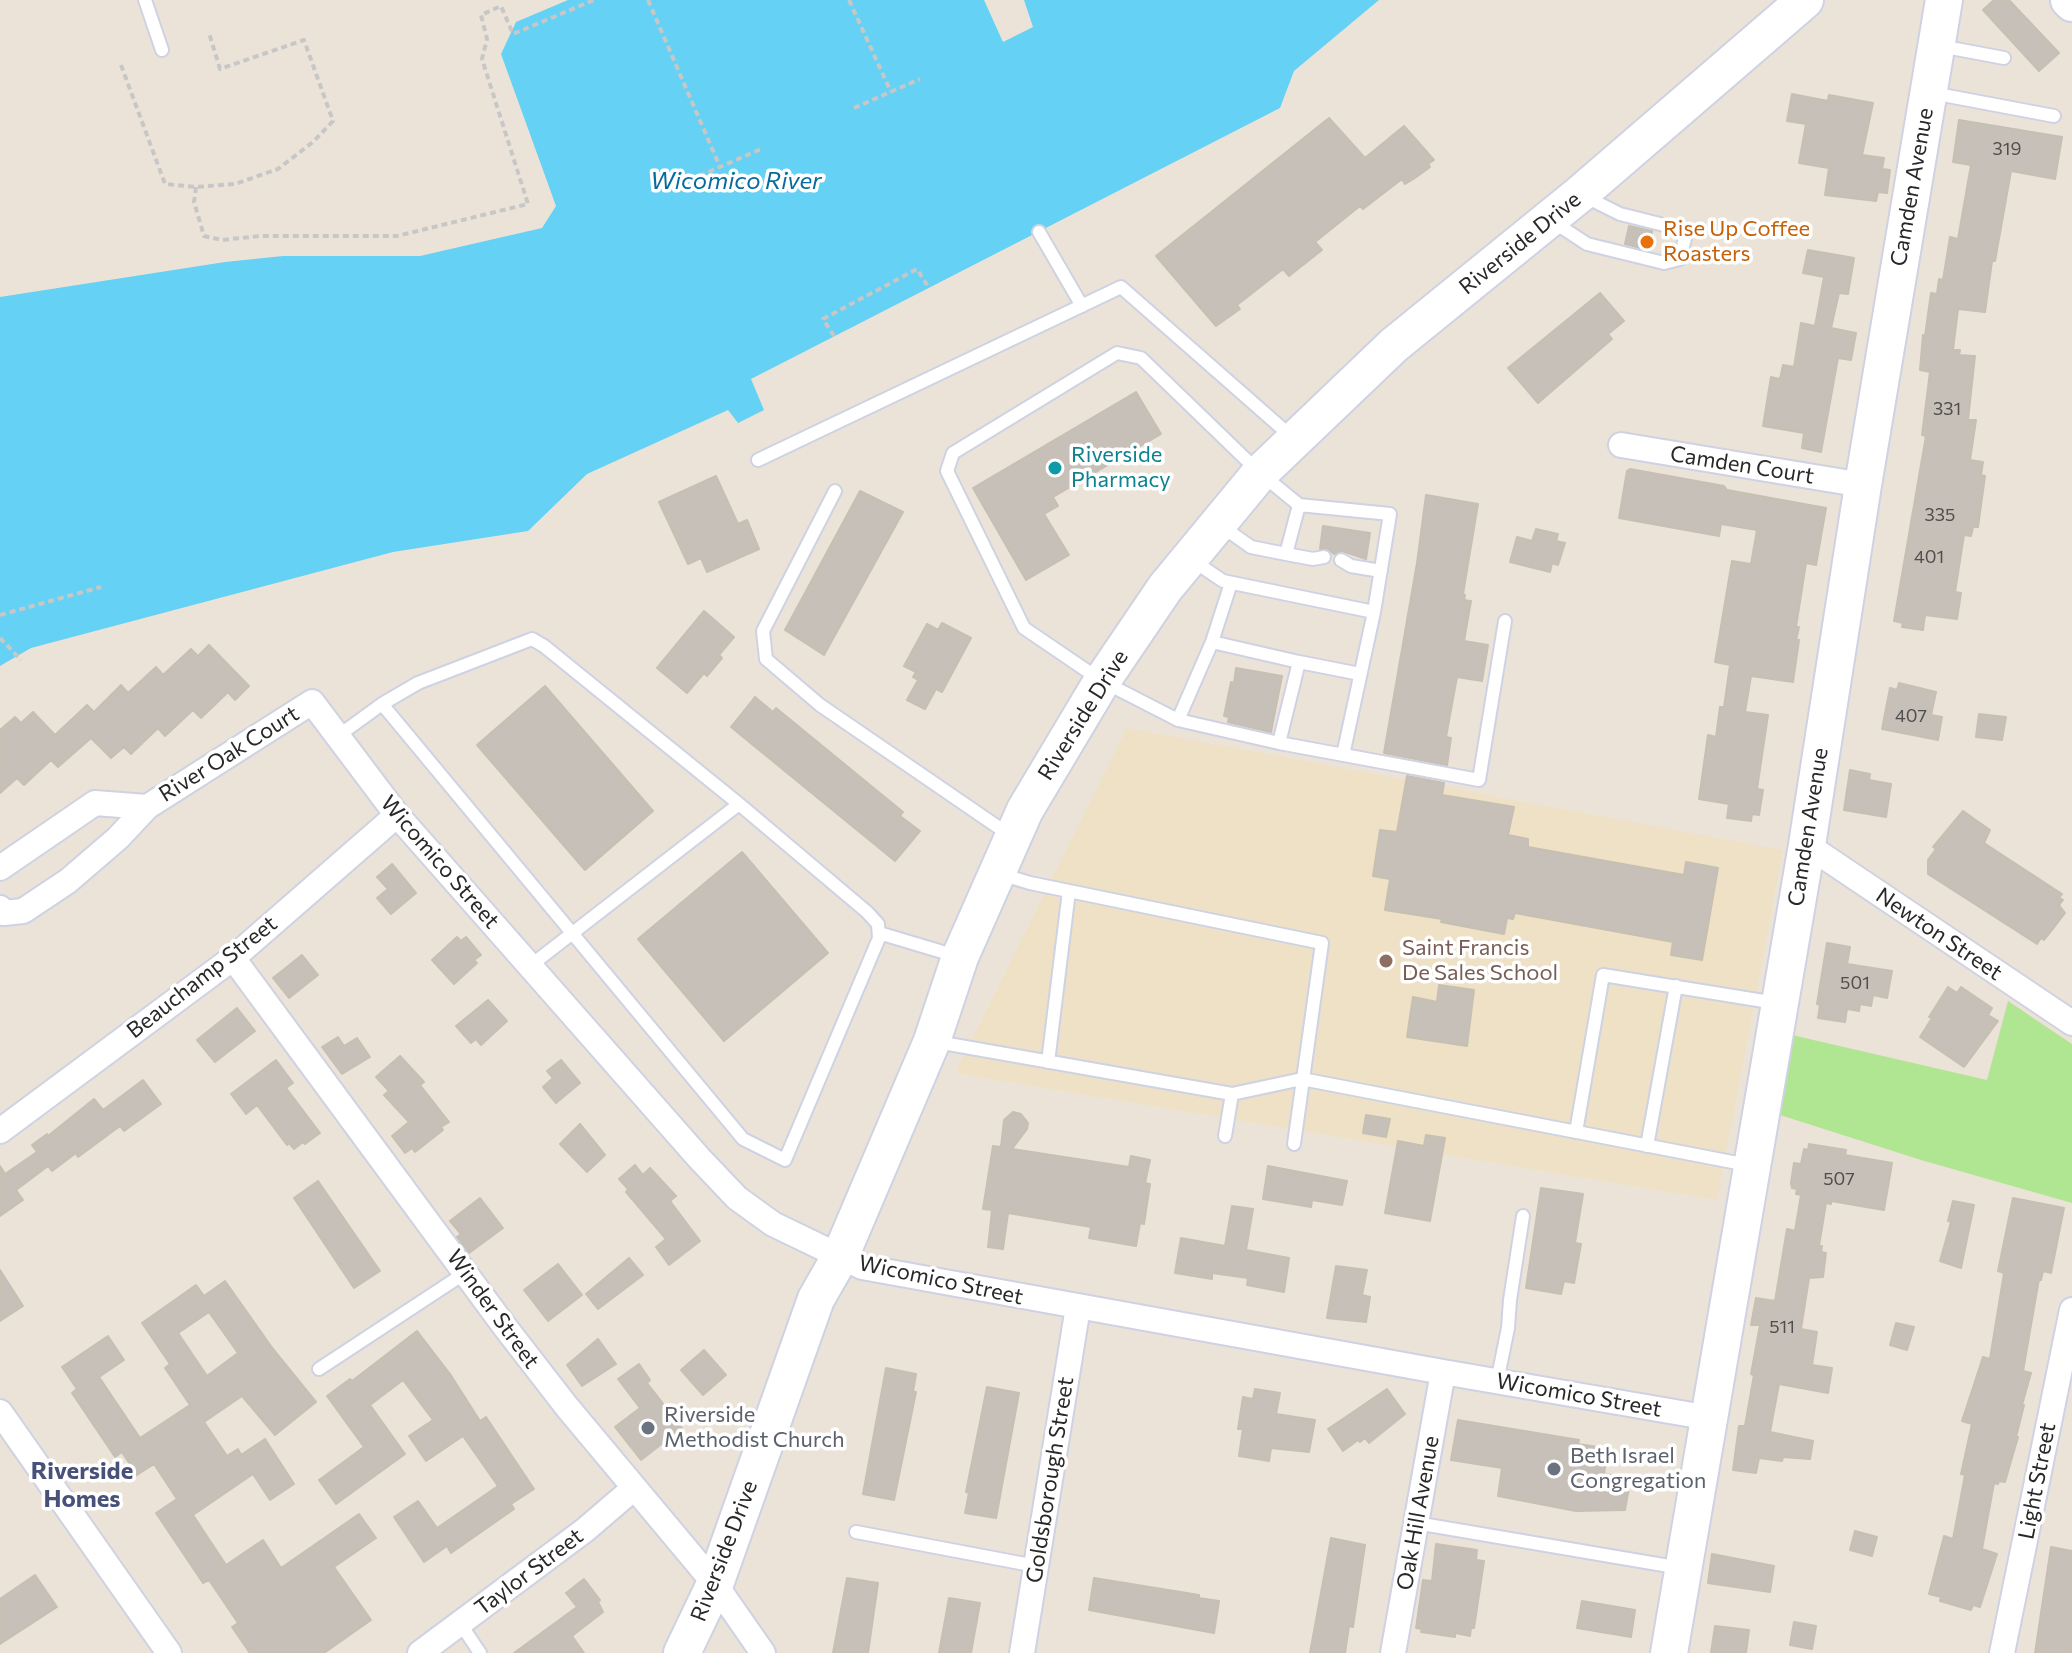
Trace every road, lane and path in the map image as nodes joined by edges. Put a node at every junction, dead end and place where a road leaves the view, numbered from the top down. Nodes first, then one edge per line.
1 (145, 0) edge
2 (594, 0) edge
3 (648, 0) edge
4 (849, 0) edge
5 (1805, 0) edge
6 (1944, 0) edge
7 (209, 33) dead end
8 (1937, 45) junction
9 (162, 50) dead end
10 (2004, 58) dead end
11 (121, 65) dead end
12 (920, 79) dead end
13 (891, 92) junction
14 (1928, 92) junction
15 (854, 108) dead end
16 (2054, 116) dead end
17 (761, 149) dead end
18 (720, 167) junction
19 (196, 187) junction
20 (672, 188) dead end
21 (1580, 194) junction
22 (1550, 219) junction
23 (1039, 232) dead end
24 (929, 288) dead end
25 (1082, 306) junction
26 (834, 336) dead end
27 (1295, 440) junction
28 (1621, 445) dead end
29 (758, 460) dead end
30 (1260, 473) junction
31 (1863, 485) junction
32 (835, 491) dead end
33 (1299, 505) junction
34 (1218, 524) junction
35 (1286, 554) junction
36 (1190, 558) junction
37 (1320, 561) dead end
38 (1344, 565) dead end
39 (1381, 571) junction
40 (1231, 583) junction
41 (101, 587) dead end
42 (1374, 612) junction
43 (0, 615) edge
44 (1505, 621) dead end
45 (0, 638) edge
46 (1212, 642) junction
47 (21, 660) dead end
48 (1299, 662) junction
49 (1360, 674) junction
50 (1102, 681) junction
51 (312, 702) joint
52 (382, 704) junction
53 (1178, 720) junction
54 (338, 736) junction
55 (1279, 743) junction
56 (1343, 755) junction
57 (739, 804) junction
58 (147, 807) junction
59 (397, 815) junction
60 (1013, 837) junction
61 (1807, 845) junction
62 (0, 868) edge
63 (997, 873) junction
64 (1069, 891) junction
65 (0, 908) edge
66 (573, 933) junction
67 (879, 933) junction
68 (960, 957) junction
69 (233, 958) junction
70 (530, 966) junction
71 (1676, 986) junction
72 (1779, 1003) junction
73 (2072, 1023) edge
74 (932, 1041) junction
75 (1048, 1062) junction
76 (1302, 1079) junction
77 (1232, 1094) junction
78 (0, 1131) edge
79 (1576, 1132) junction
80 (1225, 1136) dead end
81 (1294, 1144) dead end
82 (1647, 1146) junction
83 (1752, 1165) junction
84 (1523, 1216) dead end
85 (840, 1257) junction
86 (465, 1273) junction
87 (1078, 1307) junction
88 (2072, 1310) edge
89 (319, 1369) dead end
90 (1443, 1372) junction
91 (1497, 1382) junction
92 (0, 1412) edge
93 (1710, 1418) junction
94 (634, 1488) junction
95 (1416, 1523) junction
96 (856, 1532) dead end
97 (1036, 1566) junction
98 (1683, 1569) junction
99 (715, 1584) junction
100 (460, 1623) junction
101 (169, 1653) edge
102 (420, 1653) edge
103 (480, 1653) edge
104 (682, 1653) edge
105 (763, 1653) edge
106 (1022, 1653) edge
107 (1393, 1653) edge
108 (1669, 1653) edge
109 (2002, 1653) edge

1 - 9 lane
2 - 19 path
3 - 18 path
4 - 13 path
5 - 21 street, Riverside Drive
6 - 8 street, Camden Avenue
7 - 19 path
8 - 10 lane
8 - 14 street, Camden Avenue
11 - 19 path
12 - 13 path
13 - 15 path
14 - 16 lane
14 - 31 street, Camden Avenue
17 - 18 path
18 - 20 path
21 - 22 street, Riverside Drive
21 - 22 lane
22 - 27 street, Riverside Drive
23 - 25 lane
24 - 26 path
25 - 27 lane
25 - 29 lane
27 - 30 street, Riverside Drive
28 - 31 street, Camden Court
30 - 33 lane
30 - 34 street, Riverside Drive
30 - 50 lane
31 - 61 street, Camden Avenue
32 - 60 lane
33 - 35 lane
33 - 39 lane
34 - 35 lane
34 - 36 street, Riverside Drive
35 - 37 lane
36 - 40 lane
36 - 50 street, Riverside Drive
38 - 39 lane
39 - 42 lane
40 - 42 lane
40 - 46 lane
41 - 43 path
42 - 49 lane
44 - 56 lane
45 - 47 path
46 - 48 lane
46 - 53 lane
48 - 49 lane
48 - 55 lane
49 - 56 lane
50 - 53 lane
50 - 60 street, Riverside Drive
51 - 54 street, Wicomico Street
51 - 58 street, River Oak Court
52 - 54 lane
52 - 57 lane
52 - 66 lane
53 - 55 lane
54 - 59 street, Wicomico Street
55 - 56 lane
57 - 66 lane
57 - 67 lane
58 - 62 street, River Oak Court
58 - 65 street, River Oak Court
59 - 69 street, Beauchamp Street
59 - 70 street, Wicomico Street
60 - 63 street, Riverside Drive
61 - 72 street, Camden Avenue
61 - 73 street, Newton Street
63 - 64 lane
63 - 68 street, Riverside Drive
64 - 75 lane
64 - 76 lane
66 - 67 lane
66 - 70 lane
67 - 68 lane
68 - 74 street, Riverside Drive
69 - 78 street, Beauchamp Street
69 - 86 street, Winder Street
70 - 85 street, Wicomico Street
71 - 72 lane
71 - 79 lane
71 - 82 lane
72 - 83 street, Camden Avenue
74 - 75 lane
74 - 85 street, Riverside Drive
75 - 77 lane
76 - 77 lane
76 - 79 lane
76 - 81 lane
77 - 80 lane
79 - 82 lane
82 - 83 lane
83 - 93 street, Camden Avenue
84 - 91 lane
85 - 87 street, Wicomico Street
85 - 99 street, Riverside Drive
86 - 89 lane
86 - 94 street, Winder Street
87 - 90 street, Wicomico Street
87 - 97 street, Goldsborough Street
88 - 109 street, Light Street
90 - 91 street, Wicomico Street
90 - 95 street, Oak Hill Avenue
91 - 93 street, Wicomico Street
92 - 101 street
93 - 98 street, Camden Avenue
94 - 99 street, Winder Street
94 - 100 street, Taylor Street
95 - 98 lane
95 - 107 street, Oak Hill Avenue
96 - 97 lane
97 - 106 street, Goldsborough Street
98 - 108 street, Camden Avenue
99 - 104 street, Riverside Drive
99 - 105 street, Winder Street
100 - 102 street, Taylor Street
100 - 103 lane

